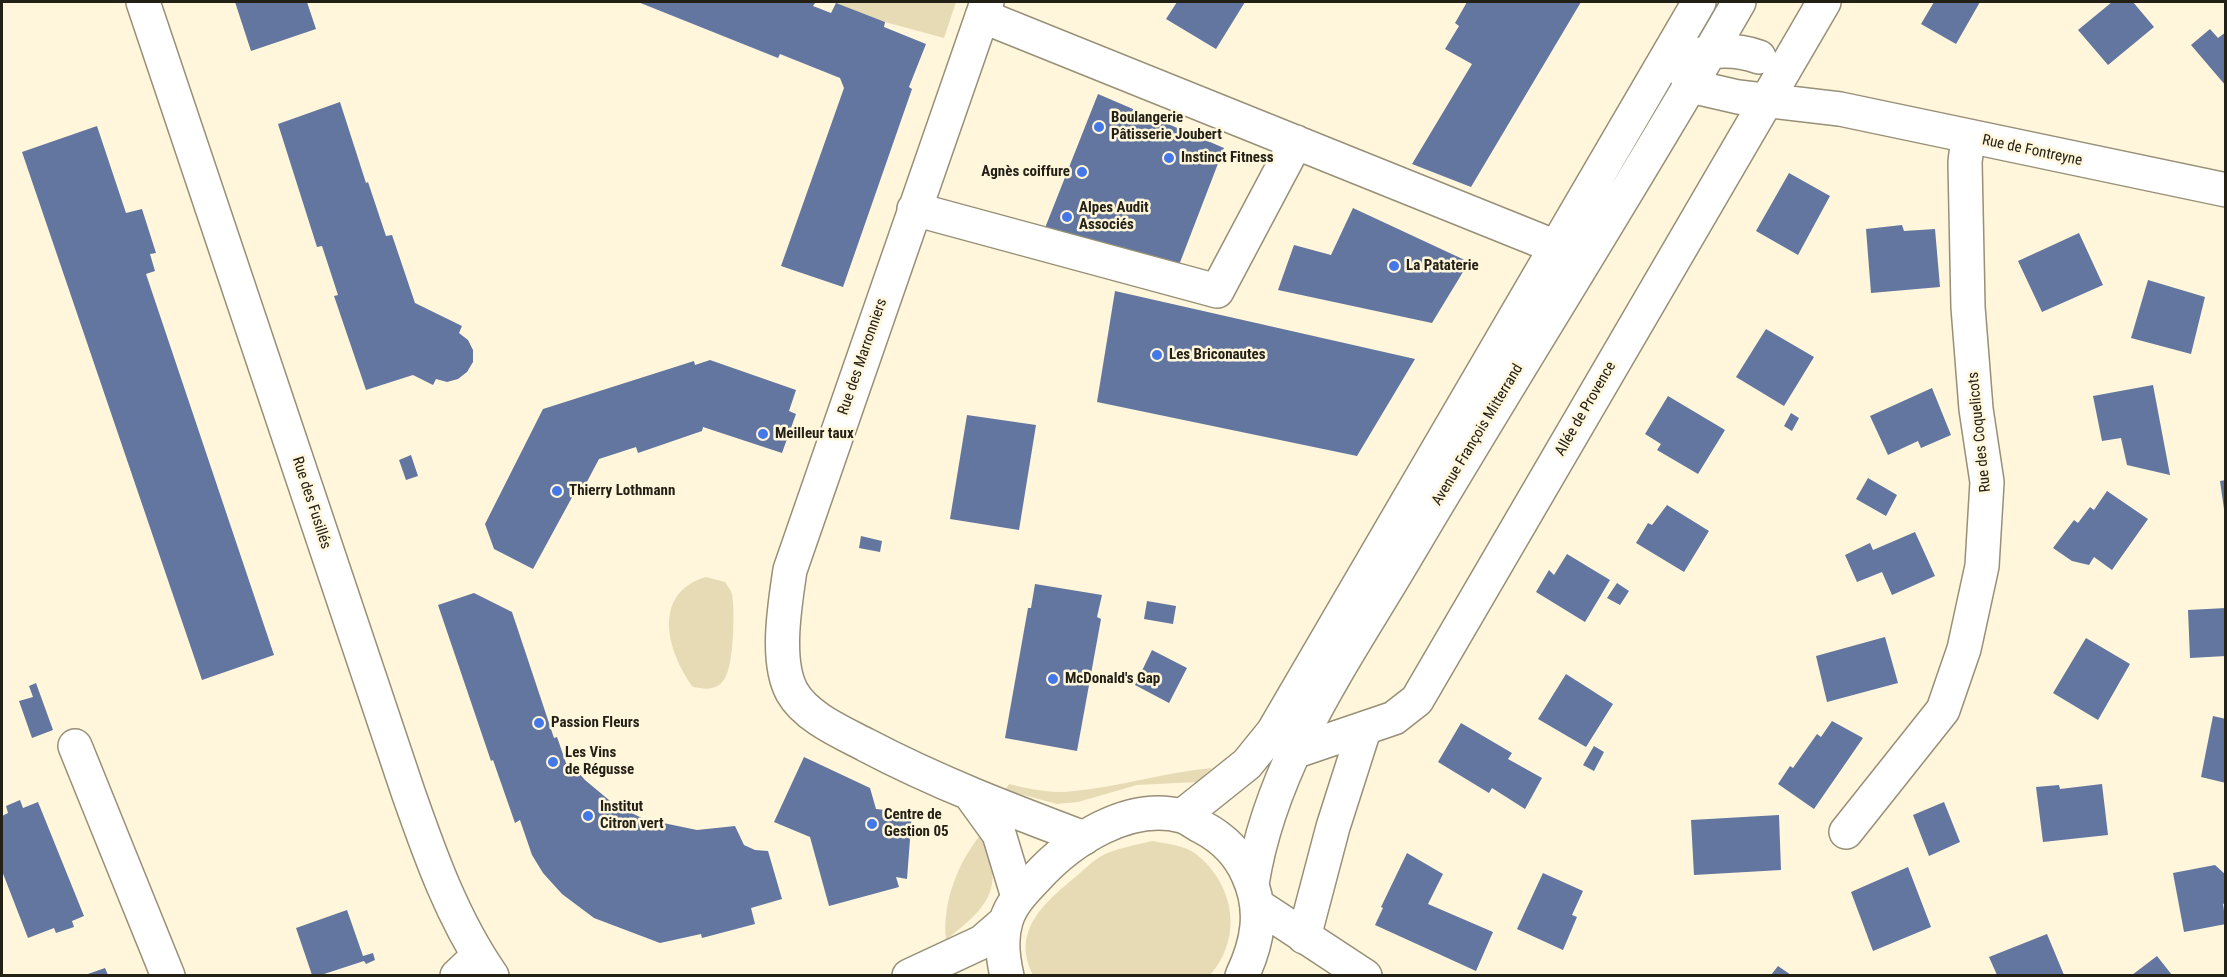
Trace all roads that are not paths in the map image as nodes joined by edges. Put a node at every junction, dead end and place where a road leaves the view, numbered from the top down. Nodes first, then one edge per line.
1 (1699, 2) edge
2 (1712, 2) edge
3 (1739, 2) edge
4 (1744, 2) edge
5 (1824, 2) edge
6 (147, 8) edge
7 (985, 9) edge
8 (1686, 67) junction
9 (1768, 77) junction
10 (1968, 137) junction
11 (1296, 142) junction
12 (2226, 190) edge
13 (914, 209) junction
14 (1556, 247) junction
15 (1364, 730) junction
16 (75, 746) dead end
17 (1294, 752) junction
18 (970, 794) junction
19 (1182, 816) junction
20 (1846, 832) dead end
21 (1084, 838) junction
22 (1255, 894) junction
23 (1012, 909) junction
24 (1304, 937) junction
25 (476, 969) edge
26 (168, 975) edge
27 (909, 975) edge
28 (1007, 975) edge
29 (1242, 975) edge
30 (1365, 975) edge

1 - 8 street, Avenue François Mitterrand
2 - 8 street
3 - 8 street, Avenue François Mitterrand
4 - 9 street
5 - 9 street, Allée de Provence
6 - 25 street, Rue des Fusillés
7 - 11 street
7 - 13 street, Rue des Marronniers
8 - 9 street
8 - 9 street, Rue de Fontreyne
8 - 14 street, Avenue François Mitterrand
8 - 17 street, Avenue François Mitterrand
9 - 10 street, Rue de Fontreyne
9 - 15 street, Allée de Provence
10 - 12 street, Rue de Fontreyne
10 - 20 street, Rue des Coquelicots
11 - 13 street
11 - 14 street
13 - 18 street, Rue des Marronniers
14 - 19 street, Avenue François Mitterrand
15 - 17 street, Allée de Provence
15 - 24 street
16 - 26 street
17 - 22 street, Avenue François Mitterrand
18 - 21 street, Rue des Marronniers
18 - 23 street
19 - 21 street
19 - 22 street
21 - 23 street
22 - 24 street
22 - 29 street
23 - 27 street
23 - 28 street
24 - 30 street

